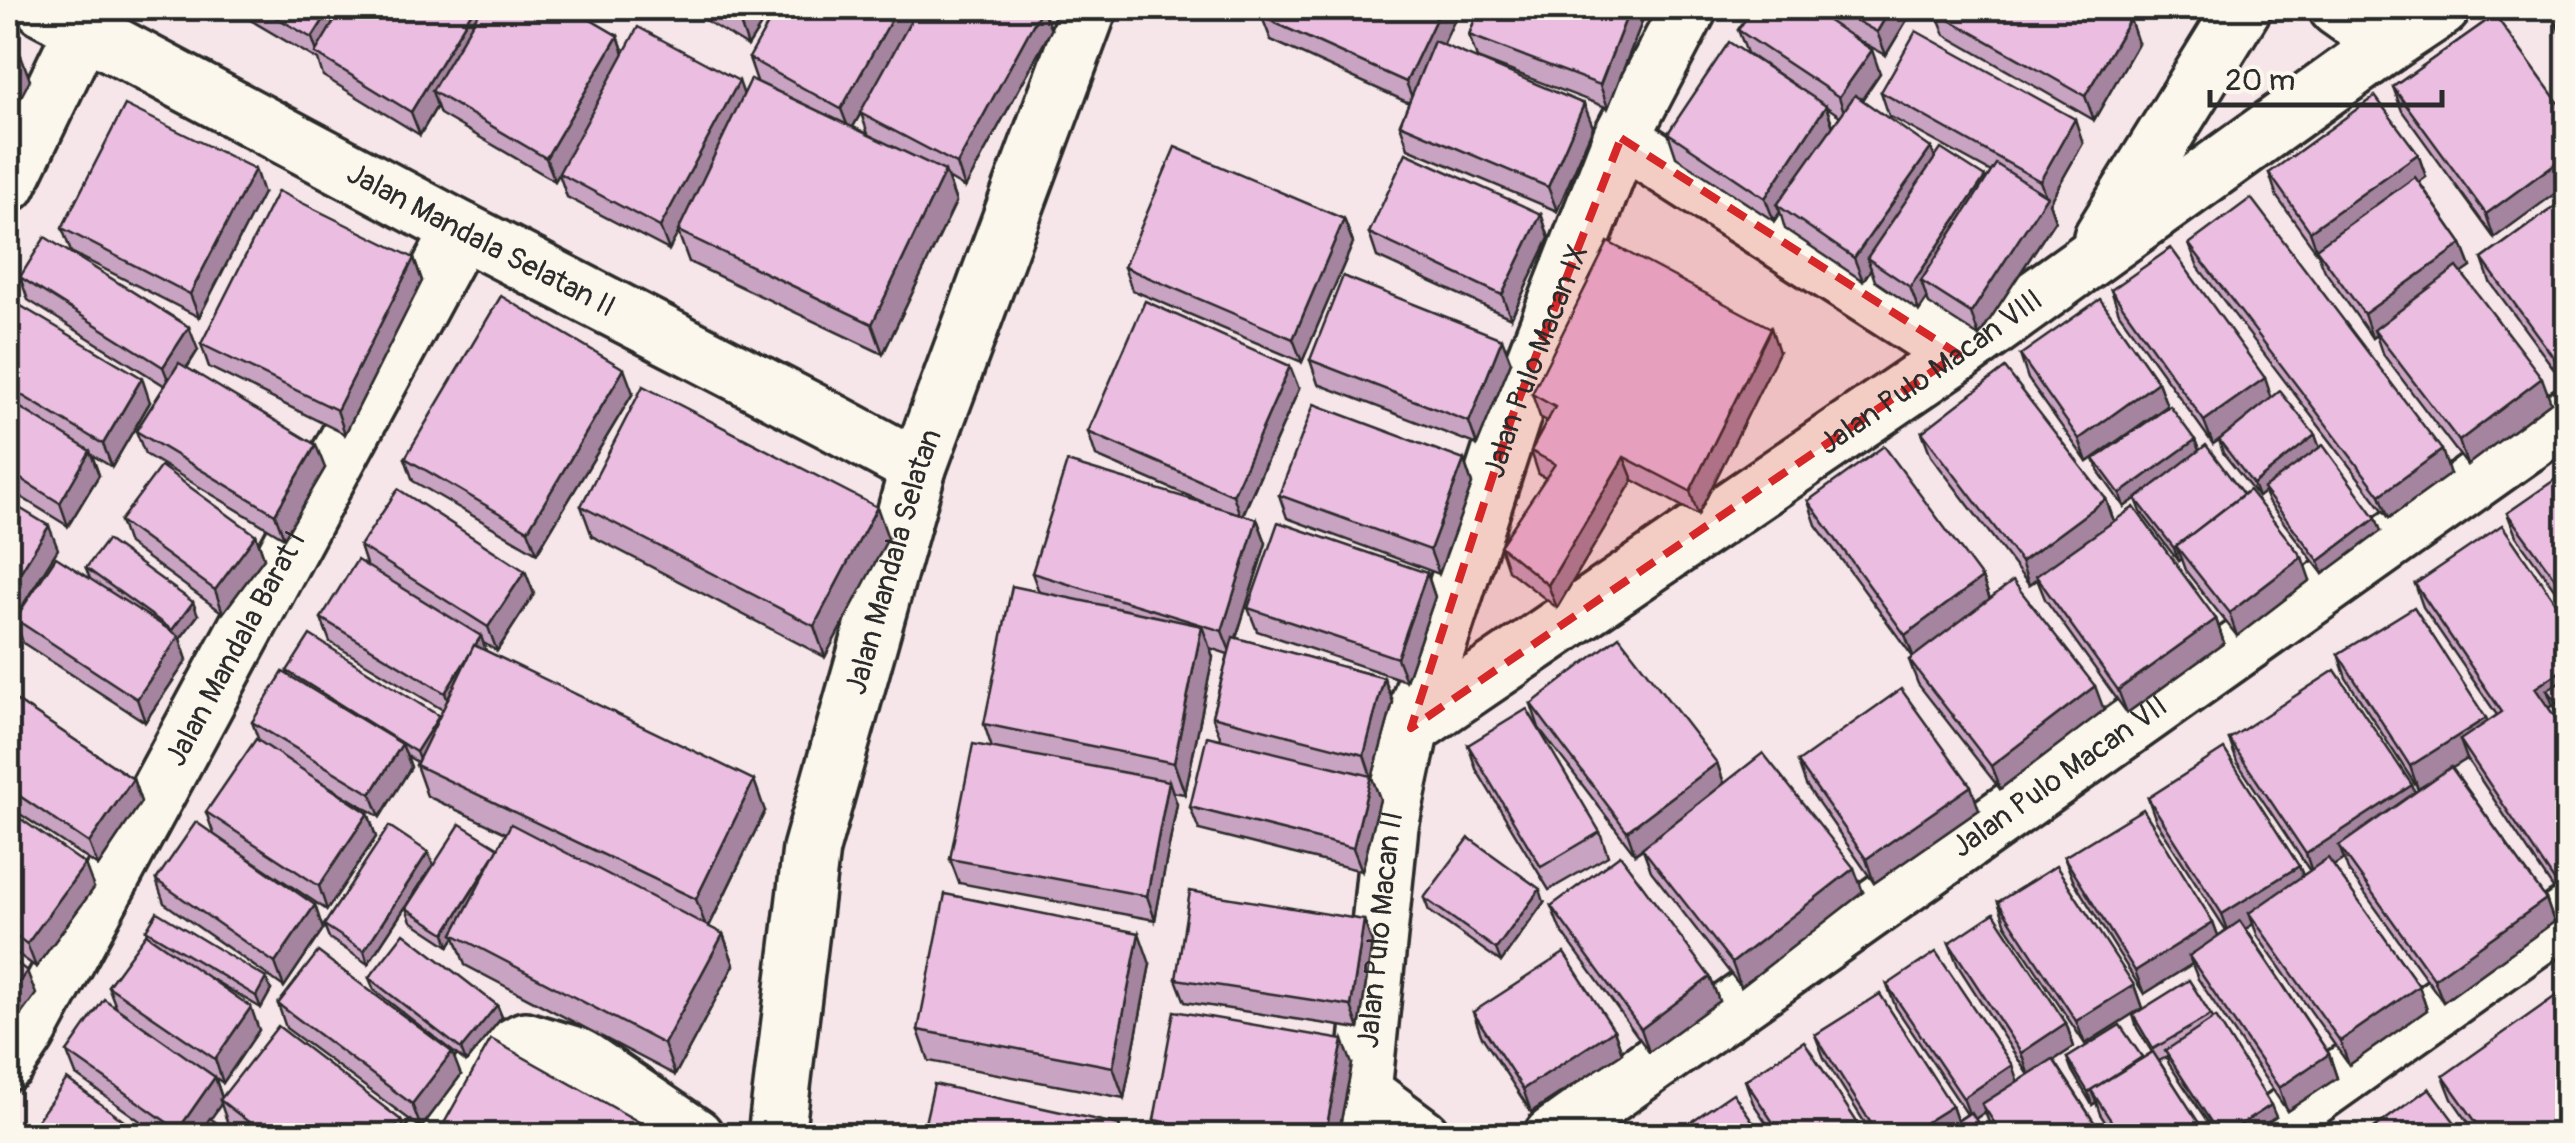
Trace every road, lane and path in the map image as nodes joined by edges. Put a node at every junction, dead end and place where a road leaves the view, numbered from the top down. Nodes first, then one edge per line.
1 (1689, 8) edge
2 (2243, 8) edge
3 (2337, 8) edge
4 (2442, 8) edge
5 (1082, 10) edge
6 (64, 18) edge
7 (2388, 44) junction
8 (1621, 138) junction
9 (8, 184) edge
10 (461, 230) junction
11 (2087, 261) junction
12 (1958, 354) junction
13 (2568, 415) edge
14 (918, 468) junction
15 (1411, 728) junction
16 (2568, 914) edge
17 (8, 1062) edge
18 (1359, 1114) edge
19 (434, 1136) edge
20 (695, 1136) edge
21 (776, 1136) edge
22 (1422, 1136) edge
23 (1552, 1136) edge
24 (2258, 1136) edge

1 - 8 street, Jalan Pulo Macan IX
2 - 11 street
3 - 7 street
4 - 7 street, Jalan Pulo Macan VIII
5 - 14 street, Jalan Mandala Selatan
6 - 9 street
6 - 10 street, Jalan Mandala Selatan II
7 - 11 street, Jalan Pulo Macan VIII
8 - 12 street
8 - 15 street, Jalan Pulo Macan IX
10 - 14 street, Jalan Mandala Selatan II
10 - 17 street, Jalan Mandala Barat I
11 - 12 street, Jalan Pulo Macan VIII
12 - 15 street, Jalan Pulo Macan VIII
13 - 23 street, Jalan Pulo Macan VII
14 - 21 street, Jalan Mandala Selatan
15 - 18 street, Jalan Pulo Macan II
16 - 24 street
18 - 22 street
19 - 20 street

